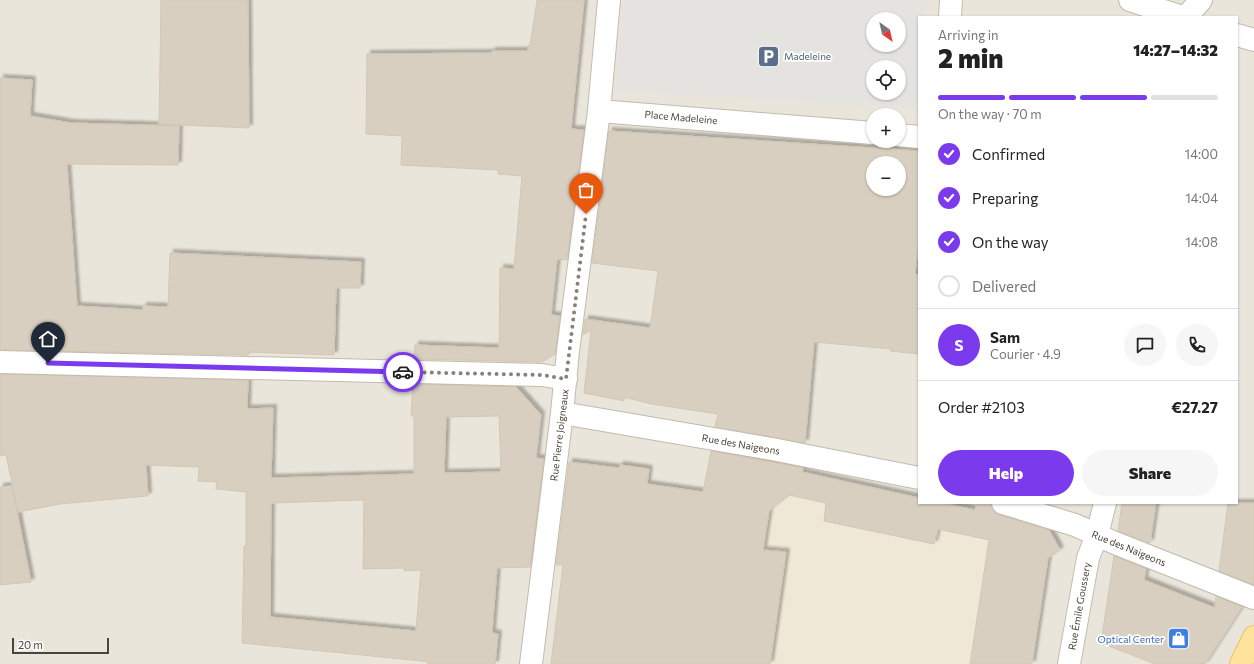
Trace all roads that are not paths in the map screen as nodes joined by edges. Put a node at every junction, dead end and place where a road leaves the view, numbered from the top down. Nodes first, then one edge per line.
1 (609, 0) edge
2 (951, 0) edge
3 (1130, 0) edge
4 (1201, 0) edge
5 (950, 16) edge
6 (1179, 16) edge
7 (1187, 16) edge
8 (1238, 35) edge
9 (1254, 40) edge
10 (600, 111) junction
11 (866, 132) edge
12 (906, 136) edge
13 (918, 137) edge
14 (0, 362) edge
15 (566, 379) junction
16 (562, 413) junction
17 (918, 478) edge
18 (1006, 504) edge
19 (1105, 504) edge
20 (1097, 535) junction
21 (1254, 598) edge
22 (1254, 637) edge
23 (531, 664) edge
24 (1070, 664) edge
25 (1241, 664) edge

1 - 10 street
2 - 5 street
3 - 6 street
4 - 7 street
8 - 9 street
10 - 11 street, Place Madeleine
10 - 15 street, Rue Pierre Joigneaux
12 - 13 street
14 - 15 street
15 - 16 street, Rue Pierre Joigneaux
16 - 17 street, Rue des Naigeons
16 - 23 street, Rue Pierre Joigneaux
18 - 20 street, Rue des Naigeons
19 - 20 street, Rue Émile Goussery
20 - 21 street, Rue des Naigeons
20 - 24 street, Rue Émile Goussery
22 - 25 main road

